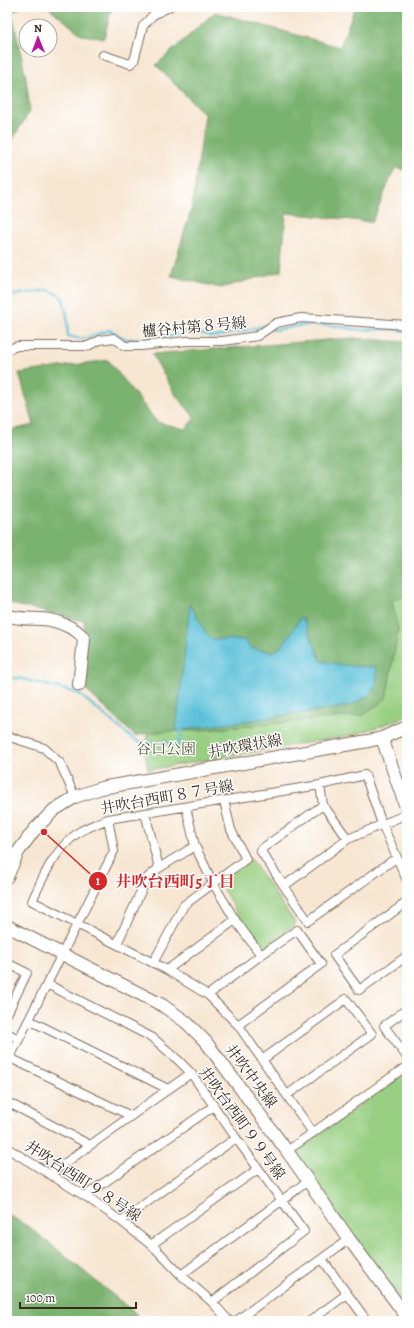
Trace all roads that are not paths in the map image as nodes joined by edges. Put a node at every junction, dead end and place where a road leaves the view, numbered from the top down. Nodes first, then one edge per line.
1 (169, 7) edge
2 (103, 55) dead end
3 (407, 325) edge
4 (7, 350) edge
5 (7, 615) edge
6 (79, 685) dead end
7 (407, 727) edge
8 (7, 736) edge
9 (382, 738) junction
10 (320, 785) junction
11 (75, 797) junction
12 (224, 801) junction
13 (323, 806) junction
14 (186, 807) junction
15 (407, 810) edge
16 (145, 813) junction
17 (407, 814) edge
18 (108, 819) junction
19 (382, 824) junction
20 (348, 839) junction
21 (195, 846) junction
22 (396, 858) junction
23 (159, 868) junction
24 (7, 877) edge
25 (407, 880) edge
26 (213, 883) junction
27 (284, 886) junction
28 (407, 902) edge
29 (236, 920) junction
30 (78, 924) junction
31 (7, 926) edge
32 (117, 944) junction
33 (63, 954) junction
34 (261, 955) junction
35 (407, 956) edge
36 (7, 963) edge
37 (153, 963) junction
38 (167, 970) junction
39 (47, 984) junction
40 (208, 995) junction
41 (407, 1009) edge
42 (7, 1014) edge
43 (28, 1020) junction
44 (238, 1025) junction
45 (7, 1033) edge
46 (19, 1039) junction
47 (407, 1057) edge
48 (8, 1060) edge
49 (262, 1060) junction
50 (407, 1066) edge
51 (191, 1073) junction
52 (168, 1089) junction
53 (287, 1095) junction
54 (7, 1102) edge
55 (214, 1106) junction
56 (131, 1116) junction
57 (313, 1133) junction
58 (236, 1138) junction
59 (90, 1145) junction
60 (7, 1148) edge
61 (287, 1151) junction
62 (258, 1169) junction
63 (50, 1174) junction
64 (308, 1182) junction
65 (85, 1196) junction
66 (282, 1202) junction
67 (121, 1221) junction
68 (349, 1239) junction
69 (151, 1245) junction
70 (322, 1259) junction
71 (181, 1275) junction
72 (347, 1294) junction
73 (212, 1302) junction
74 (407, 1317) edge
75 (229, 1321) edge
76 (236, 1321) edge
77 (310, 1321) edge
78 (367, 1321) edge

1 - 2 street
3 - 4 street, 櫨谷村第８号線
5 - 6 street
7 - 9 street, 井吹環状線
8 - 11 street
9 - 11 street, 井吹環状線
9 - 15 street
10 - 12 street, 井吹台西町８７号線
10 - 13 street
10 - 19 street, 井吹台西町８７号線
11 - 24 street, 井吹環状線
12 - 14 street, 井吹台西町８７号線
12 - 26 street
13 - 20 street
13 - 27 street
14 - 16 street, 井吹台西町８７号線
14 - 21 street
16 - 18 street, 井吹台西町８７号線
16 - 23 street
17 - 19 street
18 - 30 street
18 - 30 street, 井吹台西町８７号線
19 - 20 street
19 - 22 street, 井吹台西町８７号線
20 - 27 street
21 - 23 street
21 - 26 street
22 - 25 street, 井吹台西町８７号線
22 - 27 street
23 - 32 street
26 - 29 street
26 - 37 street
28 - 35 street
29 - 34 street
29 - 38 street
30 - 32 street, 井吹台西町８７号線
30 - 33 street
31 - 33 street, 井吹中央線
32 - 37 street, 井吹台西町８７号線
33 - 39 street
33 - 61 street, 井吹中央線
34 - 40 street
34 - 44 street
36 - 42 street
37 - 38 street, 井吹台西町８７号線
38 - 40 street, 井吹台西町８７号線
39 - 43 street
39 - 51 street, 井吹台西町９９号線
40 - 44 street, 井吹台西町８７号線
41 - 47 street
43 - 46 street
43 - 52 street
44 - 49 street, 井吹台西町８７号線
45 - 46 street
46 - 48 street
48 - 56 street
49 - 53 street, 井吹台西町８７号線
49 - 53 street
50 - 57 street
51 - 52 street
51 - 55 street, 井吹台西町９９号線
52 - 56 street
53 - 57 street, 井吹台西町８７号線
54 - 59 street
55 - 58 street, 井吹台西町９９号線
55 - 65 street
56 - 59 street
57 - 61 street
58 - 62 street, 井吹台西町９９号線
58 - 67 street
59 - 63 street
60 - 63 street, 井吹台西町９８号線
61 - 64 street, 井吹中央線
62 - 66 street, 井吹台西町９９号線
62 - 69 street
63 - 65 street, 井吹台西町９８号線
64 - 66 street
64 - 68 street, 井吹中央線
65 - 67 street, 井吹台西町９８号線
66 - 71 street
66 - 73 street, 井吹台西町９９号線
67 - 69 street, 井吹台西町９８号線
68 - 70 street
68 - 74 street, 井吹中央線
69 - 71 street, 井吹台西町９８号線
70 - 72 street
70 - 76 street
71 - 73 street, 井吹台西町９８号線
72 - 77 street
72 - 78 street
73 - 75 street, 井吹台西町９８号線

